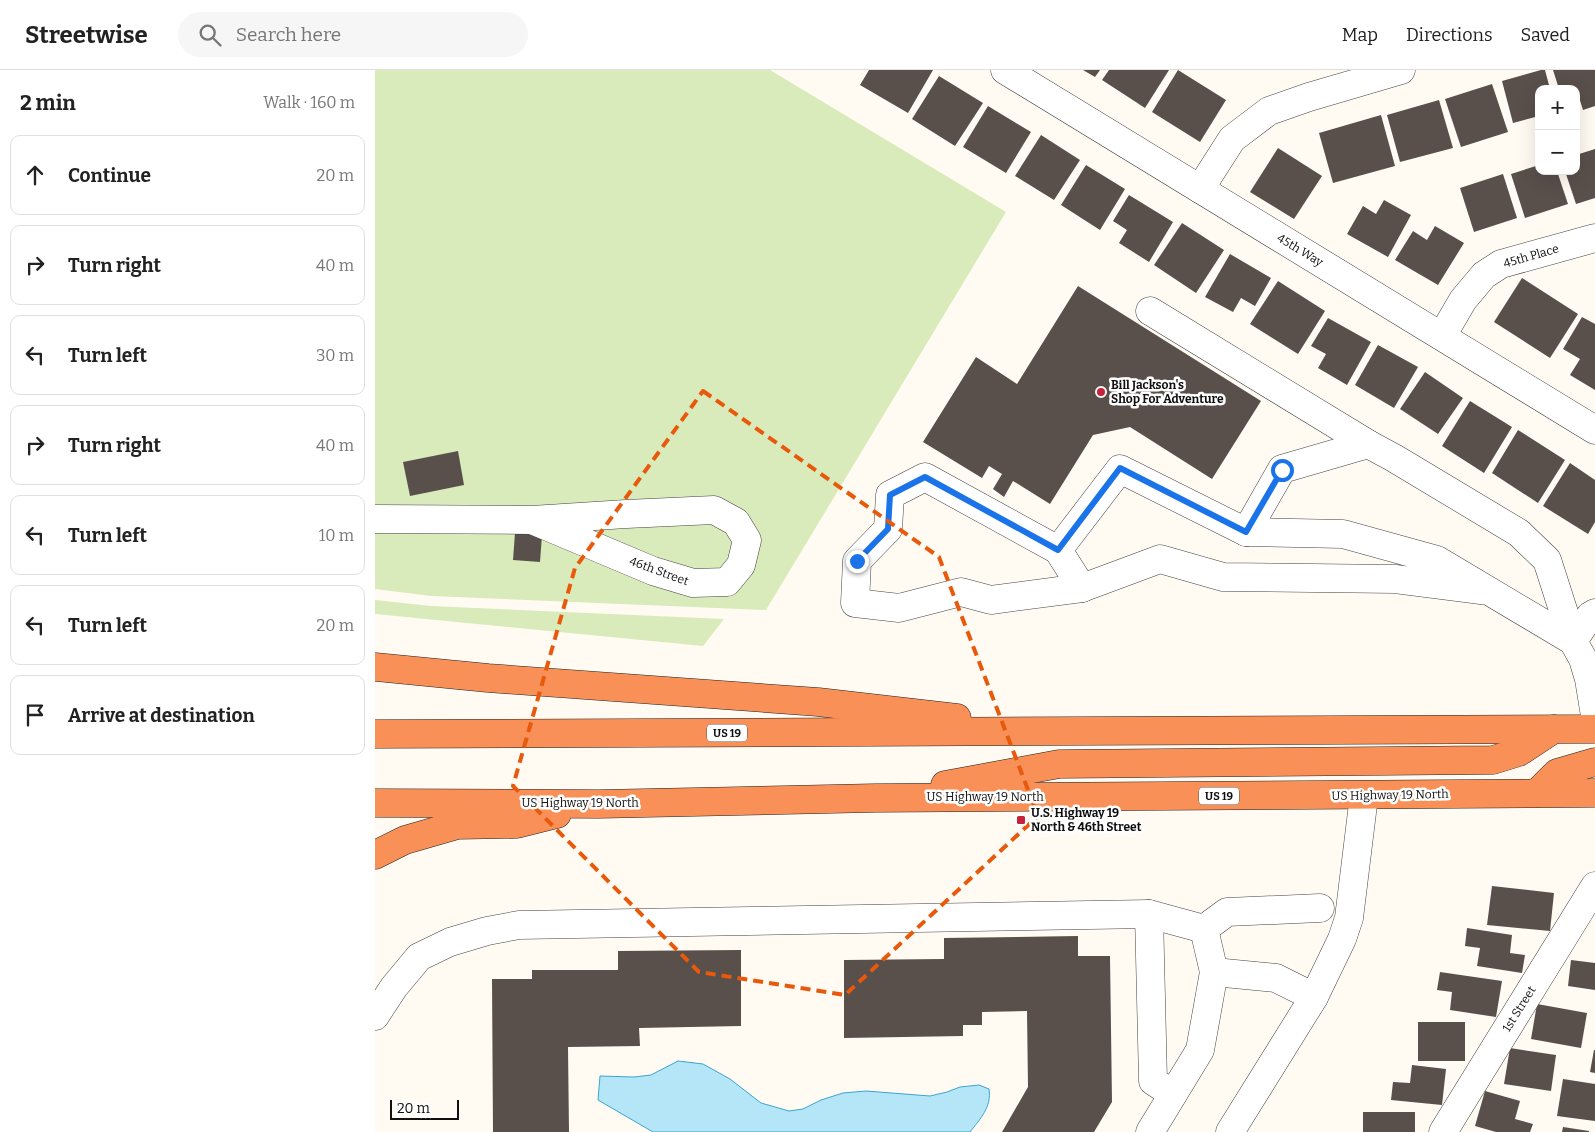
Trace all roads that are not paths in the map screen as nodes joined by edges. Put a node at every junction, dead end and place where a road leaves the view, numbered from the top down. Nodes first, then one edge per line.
1 (1005, 70) edge
2 (1401, 70) edge
3 (1200, 189) junction
4 (1595, 238) edge
5 (1150, 311) dead end
6 (1442, 336) junction
7 (1595, 430) edge
8 (1368, 444) junction
9 (375, 519) edge
10 (532, 520) junction
11 (1246, 532) junction
12 (1058, 550) junction
13 (1081, 588) junction
14 (1489, 591) junction
15 (1595, 613) edge
16 (1573, 641) junction
17 (375, 667) edge
18 (1595, 716) edge
19 (1554, 729) junction
20 (1595, 729) edge
21 (1078, 732) junction
22 (375, 734) edge
23 (1595, 762) edge
24 (1537, 793) junction
25 (1595, 793) edge
26 (1364, 796) junction
27 (875, 798) junction
28 (375, 804) edge
29 (599, 804) junction
30 (375, 855) edge
31 (1595, 886) edge
32 (1320, 908) dead end
33 (1149, 914) junction
34 (1204, 929) junction
35 (1214, 972) junction
36 (1314, 997) junction
37 (375, 1016) edge
38 (1173, 1094) junction
39 (1150, 1132) edge
40 (1230, 1132) edge
41 (1443, 1132) edge

1 - 3 street, 45th Way
2 - 3 street
3 - 6 street, 45th Way
4 - 6 street, 45th Place
5 - 8 street
6 - 7 street, 45th Way
8 - 11 street
8 - 16 street
9 - 10 street, 46th Street
10 - 10 street, 46th Street
11 - 12 street
11 - 14 street
12 - 13 street
12 - 13 street
13 - 14 street
14 - 16 street
15 - 16 street
16 - 18 street
17 - 21 highway
19 - 20 highway, US 19
19 - 21 highway, US 19
19 - 27 highway
21 - 22 highway, US 19
23 - 24 highway
24 - 25 highway, US Highway 19 North / US 19
24 - 26 highway, US Highway 19 North / US 19
26 - 27 highway, US Highway 19 North / US 19
26 - 36 street
27 - 29 highway, US Highway 19 North / US 19
28 - 29 highway, US Highway 19 North / US 19
29 - 30 highway
31 - 41 street, 1st Street
32 - 34 street
33 - 34 street
33 - 37 street
33 - 38 street
34 - 35 street
35 - 36 street
35 - 38 street
36 - 40 street
38 - 39 street

